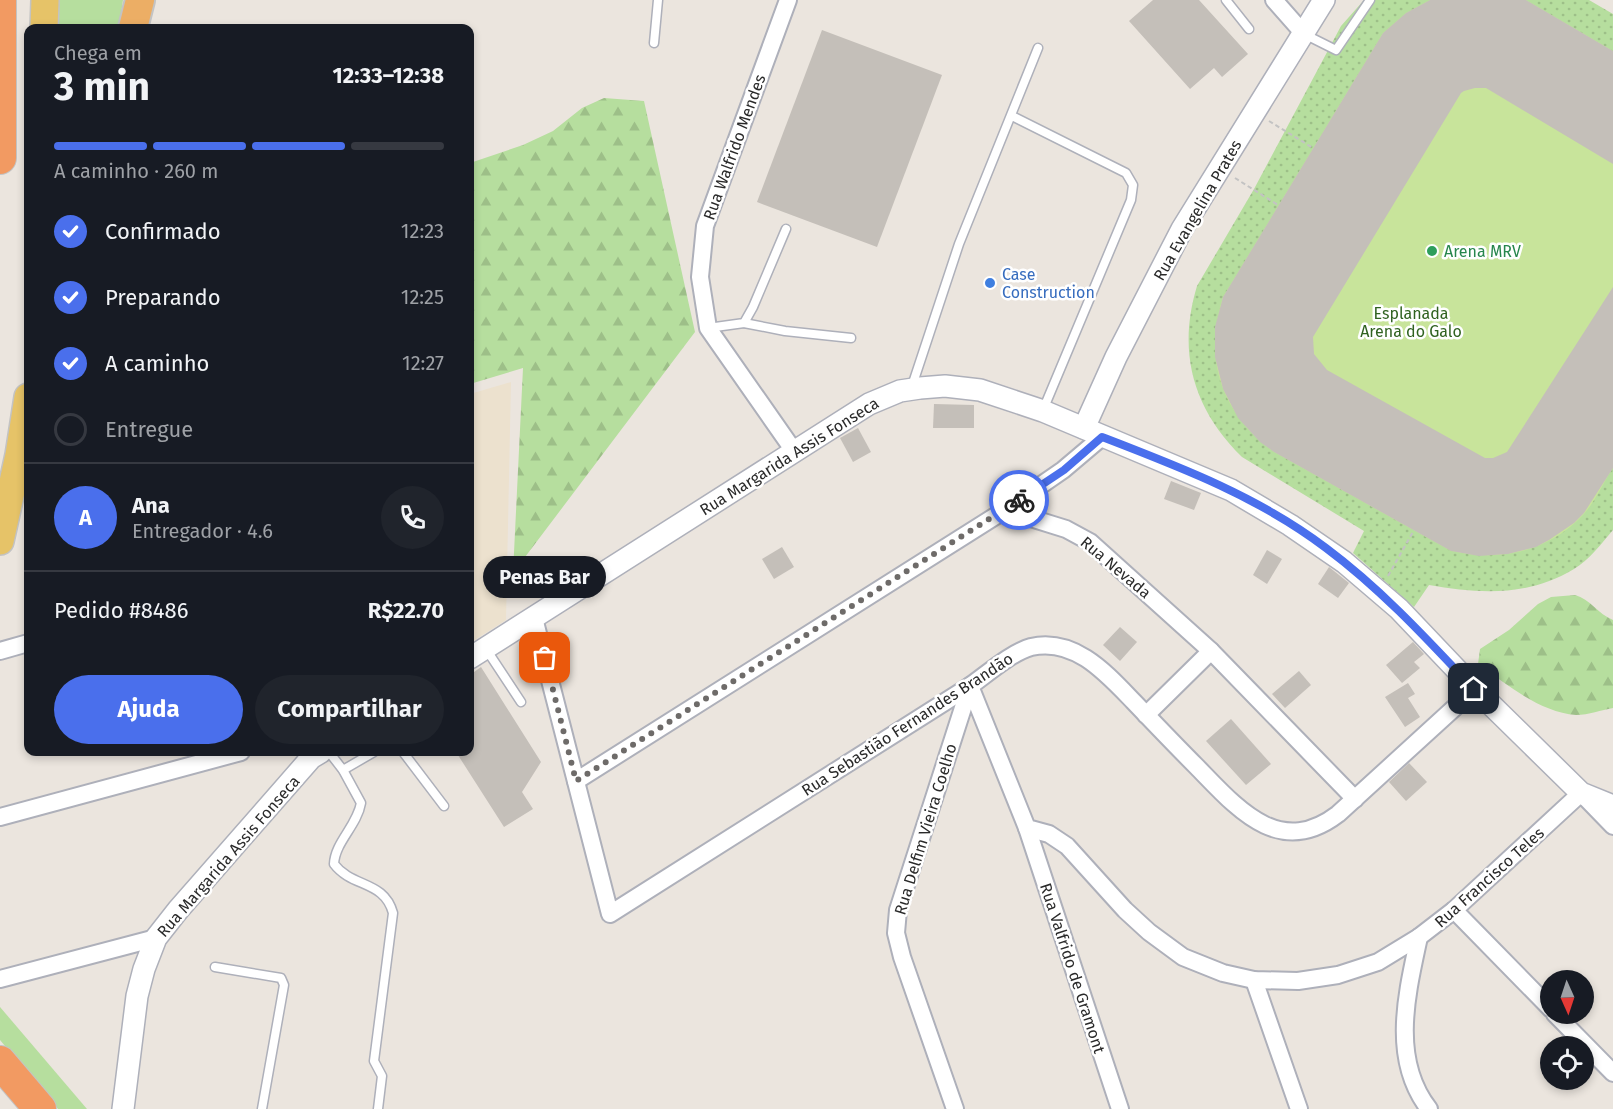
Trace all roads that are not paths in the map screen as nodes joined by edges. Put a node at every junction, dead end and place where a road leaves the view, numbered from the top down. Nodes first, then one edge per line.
1 (0, 0) edge
2 (45, 0) edge
3 (140, 0) edge
4 (658, 0) edge
5 (788, 0) edge
6 (1226, 0) edge
7 (1274, 0) edge
8 (1324, 0) edge
9 (1370, 0) edge
10 (44, 24) edge
11 (134, 24) edge
12 (1250, 29) dead end
13 (1304, 34) junction
14 (654, 43) dead end
15 (1038, 48) dead end
16 (1012, 116) junction
17 (0, 158) edge
18 (786, 229) dead end
19 (744, 323) junction
20 (708, 328) junction
21 (851, 338) dead end
22 (910, 389) junction
23 (1043, 411) junction
24 (24, 423) edge
25 (1093, 433) junction
26 (794, 451) junction
27 (1005, 510) junction
28 (0, 541) edge
29 (534, 618) junction
30 (24, 644) edge
31 (0, 651) edge
32 (1211, 651) junction
33 (478, 653) edge
34 (970, 686) junction
35 (1474, 689) junction
36 (521, 702) dead end
37 (1146, 715) junction
38 (226, 756) edge
39 (314, 756) edge
40 (332, 756) edge
41 (367, 756) edge
42 (406, 756) edge
43 (343, 770) junction
44 (576, 781) junction
45 (1581, 794) junction
46 (1355, 799) junction
47 (444, 806) dead end
48 (1613, 806) edge
49 (0, 817) edge
50 (1613, 826) edge
51 (1027, 828) junction
52 (1454, 910) junction
53 (1419, 937) junction
54 (156, 938) junction
55 (215, 967) dead end
56 (0, 979) edge
57 (1254, 980) junction
58 (1540, 999) edge
59 (1566, 1024) edge
60 (0, 1062) edge
61 (1613, 1073) edge
62 (0, 1095) edge
63 (11, 1109) edge
64 (40, 1109) edge
65 (123, 1109) edge
66 (262, 1109) edge
67 (378, 1109) edge
68 (955, 1109) edge
69 (1120, 1109) edge
70 (1299, 1109) edge
71 (1429, 1109) edge

1 - 17 highway
2 - 10 main road
3 - 11 highway
4 - 14 lane
5 - 20 street, Rua Walfrido Mendes
6 - 12 lane
7 - 13 street
8 - 13 street, Rua Evangelina Prates
9 - 13 lane
13 - 25 street, Rua Evangelina Prates
15 - 16 lane
16 - 22 lane
16 - 23 lane
18 - 19 lane
19 - 20 lane
19 - 21 lane
20 - 26 street, Rua Walfrido Mendes
22 - 23 street, Rua Margarida Assis Fonseca
22 - 26 street, Rua Margarida Assis Fonseca
23 - 25 street, Rua Margarida Assis Fonseca
24 - 28 main road
25 - 27 street, Rua Evangelina Prates
25 - 35 street, Rua Margarida Assis Fonseca
26 - 29 street, Rua Margarida Assis Fonseca
27 - 32 street, Rua Nevada
27 - 44 street, Rua Evangelina Prates
29 - 33 street, Rua Margarida Assis Fonseca
29 - 44 street
30 - 31 street
32 - 37 street
32 - 46 street, Rua Nevada
33 - 36 lane
34 - 37 street, Rua Sebastião Fernandes Brandão
34 - 44 street, Rua Sebastião Fernandes Brandão
34 - 51 street
34 - 68 street, Rua Delfim Vieira Coelho
35 - 45 street, Rua Margarida Assis Fonseca
35 - 46 street, Rua Sebastião Fernandes Brandão
37 - 46 street, Rua Sebastião Fernandes Brandão
38 - 49 street
39 - 54 street, Rua Margarida Assis Fonseca
40 - 43 lane
41 - 43 lane
42 - 47 lane
43 - 67 lane
45 - 48 street
45 - 50 street, Rua Margarida Assis Fonseca
45 - 52 street, Rua Francisco Teles
51 - 57 street, Rua Francisco Teles
51 - 69 street, Rua Valfrido de Gramont
52 - 53 street, Rua Francisco Teles
52 - 58 street
53 - 57 street, Rua Francisco Teles
53 - 71 street
54 - 56 street
54 - 65 street, Rua Margarida Assis Fonseca
55 - 66 lane
57 - 70 street
59 - 61 street
60 - 64 highway
62 - 63 highway

